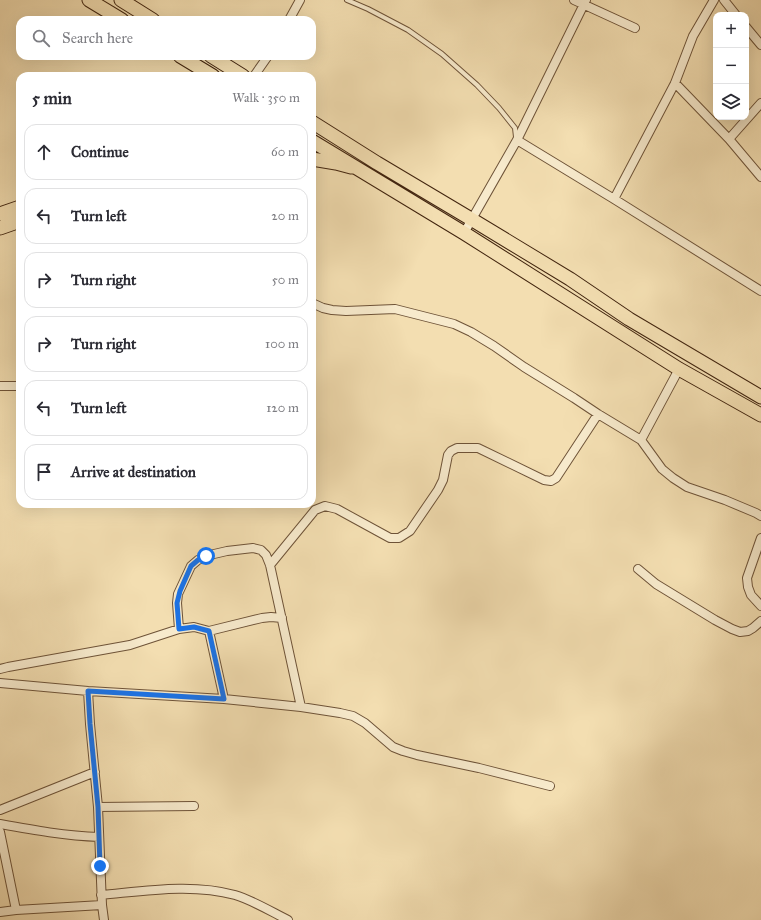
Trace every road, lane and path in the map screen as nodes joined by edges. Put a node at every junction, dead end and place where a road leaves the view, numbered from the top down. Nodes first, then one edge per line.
1 (89, 0) edge
2 (122, 0) edge
3 (300, 0) edge
4 (347, 0) edge
5 (574, 0) edge
6 (714, 0) edge
7 (724, 0) edge
8 (585, 2) edge
9 (734, 12) edge
10 (115, 16) edge
11 (148, 16) edge
12 (291, 16) edge
13 (635, 28) dead end
14 (749, 31) edge
15 (761, 46) edge
16 (187, 60) edge
17 (217, 60) edge
18 (265, 60) edge
19 (206, 72) edge
20 (234, 72) edge
21 (257, 72) edge
22 (676, 83) junction
23 (761, 103) edge
24 (316, 125) edge
25 (729, 139) junction
26 (517, 140) junction
27 (316, 143) edge
28 (316, 160) edge
29 (356, 168) junction
30 (761, 177) edge
31 (614, 199) junction
32 (16, 211) edge
33 (471, 218) junction
34 (6, 220) edge
35 (464, 233) junction
36 (761, 291) edge
37 (316, 305) edge
38 (680, 369) junction
39 (0, 386) edge
40 (16, 386) edge
41 (761, 397) edge
42 (598, 414) junction
43 (761, 414) edge
44 (640, 440) junction
45 (761, 516) edge
46 (761, 538) edge
47 (270, 564) junction
48 (638, 569) dead end
49 (761, 606) edge
50 (282, 618) junction
51 (761, 621) edge
52 (179, 629) junction
53 (209, 631) junction
54 (0, 669) edge
55 (0, 683) edge
56 (88, 691) junction
57 (224, 699) junction
58 (300, 707) junction
59 (95, 772) junction
60 (550, 786) dead end
61 (194, 806) dead end
62 (98, 807) junction
63 (0, 810) edge
64 (0, 824) edge
65 (0, 832) edge
66 (99, 837) junction
67 (101, 895) junction
68 (102, 905) junction
69 (16, 910) junction
70 (0, 912) edge
71 (104, 920) edge
72 (288, 920) edge

1 - 10 main road
2 - 11 main road
3 - 12 street
4 - 26 lane
5 - 8 street
6 - 22 street
7 - 9 street
8 - 13 street
8 - 26 street
14 - 15 street
16 - 19 main road
17 - 20 main road
18 - 21 street
22 - 25 street
22 - 31 street
23 - 25 street
24 - 33 main road
25 - 30 street
26 - 31 street
26 - 33 street
27 - 29 main road
28 - 29 main road
29 - 35 main road
31 - 36 street
32 - 34 main road
33 - 35 street
33 - 41 main road
35 - 38 main road
37 - 42 street
38 - 43 main road
38 - 44 street
39 - 40 street
42 - 44 street
42 - 47 street
44 - 45 street
46 - 49 street
47 - 50 street
47 - 52 street
48 - 51 street
50 - 53 street
50 - 58 street
52 - 53 street
52 - 54 street
53 - 57 street
55 - 56 street
56 - 57 street
56 - 59 street
57 - 58 street
58 - 60 street
59 - 62 street
59 - 63 street
61 - 62 street
62 - 66 street
64 - 66 street
65 - 69 street
66 - 67 street
67 - 68 street
67 - 72 street
68 - 69 street
68 - 71 street
69 - 70 street

